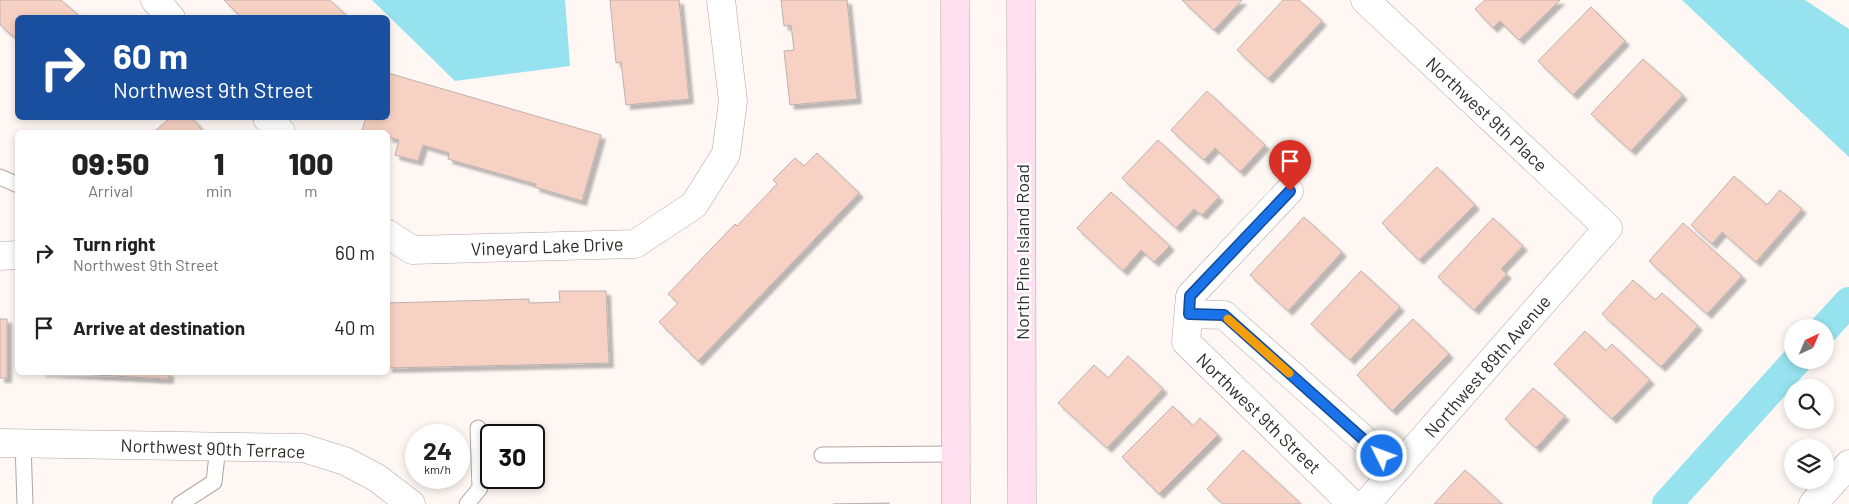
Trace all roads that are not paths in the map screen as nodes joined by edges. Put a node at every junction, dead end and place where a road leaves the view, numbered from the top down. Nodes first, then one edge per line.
1 (155, 0) edge
2 (721, 0) edge
3 (955, 0) edge
4 (1021, 0) edge
5 (1365, 0) edge
6 (169, 15) edge
7 (269, 120) edge
8 (279, 130) edge
9 (0, 177) edge
10 (15, 184) edge
11 (1290, 191) dead end
12 (1608, 228) joint
13 (390, 235) edge
14 (15, 255) edge
15 (0, 256) edge
16 (1189, 314) junction
17 (478, 428) dead end
18 (12, 443) edge
19 (218, 446) junction
20 (955, 454) junction
21 (822, 455) dead end
22 (1849, 464) edge
23 (1397, 469) junction
24 (25, 504) edge
25 (180, 504) edge
26 (411, 504) edge
27 (467, 504) edge
28 (956, 504) edge
29 (1022, 504) edge
30 (1352, 504) edge
31 (1366, 504) edge
32 (1813, 504) edge

1 - 6 street
2 - 13 street, Vineyard Lake Drive
3 - 20 main road
4 - 29 main road, North Pine Island Road
5 - 12 street, Northwest 9th Place
7 - 8 street
9 - 10 lane
11 - 16 street, Northwest 9th Street
12 - 23 street, Northwest 89th Avenue
14 - 15 street
16 - 23 street
16 - 30 street, Northwest 9th Street
17 - 27 lane
18 - 19 street, Northwest 90th Terrace
18 - 24 lane
19 - 25 lane
19 - 26 street, Northwest 90th Terrace
20 - 21 lane
20 - 28 main road
22 - 32 street
23 - 31 street, Northwest 89th Avenue

